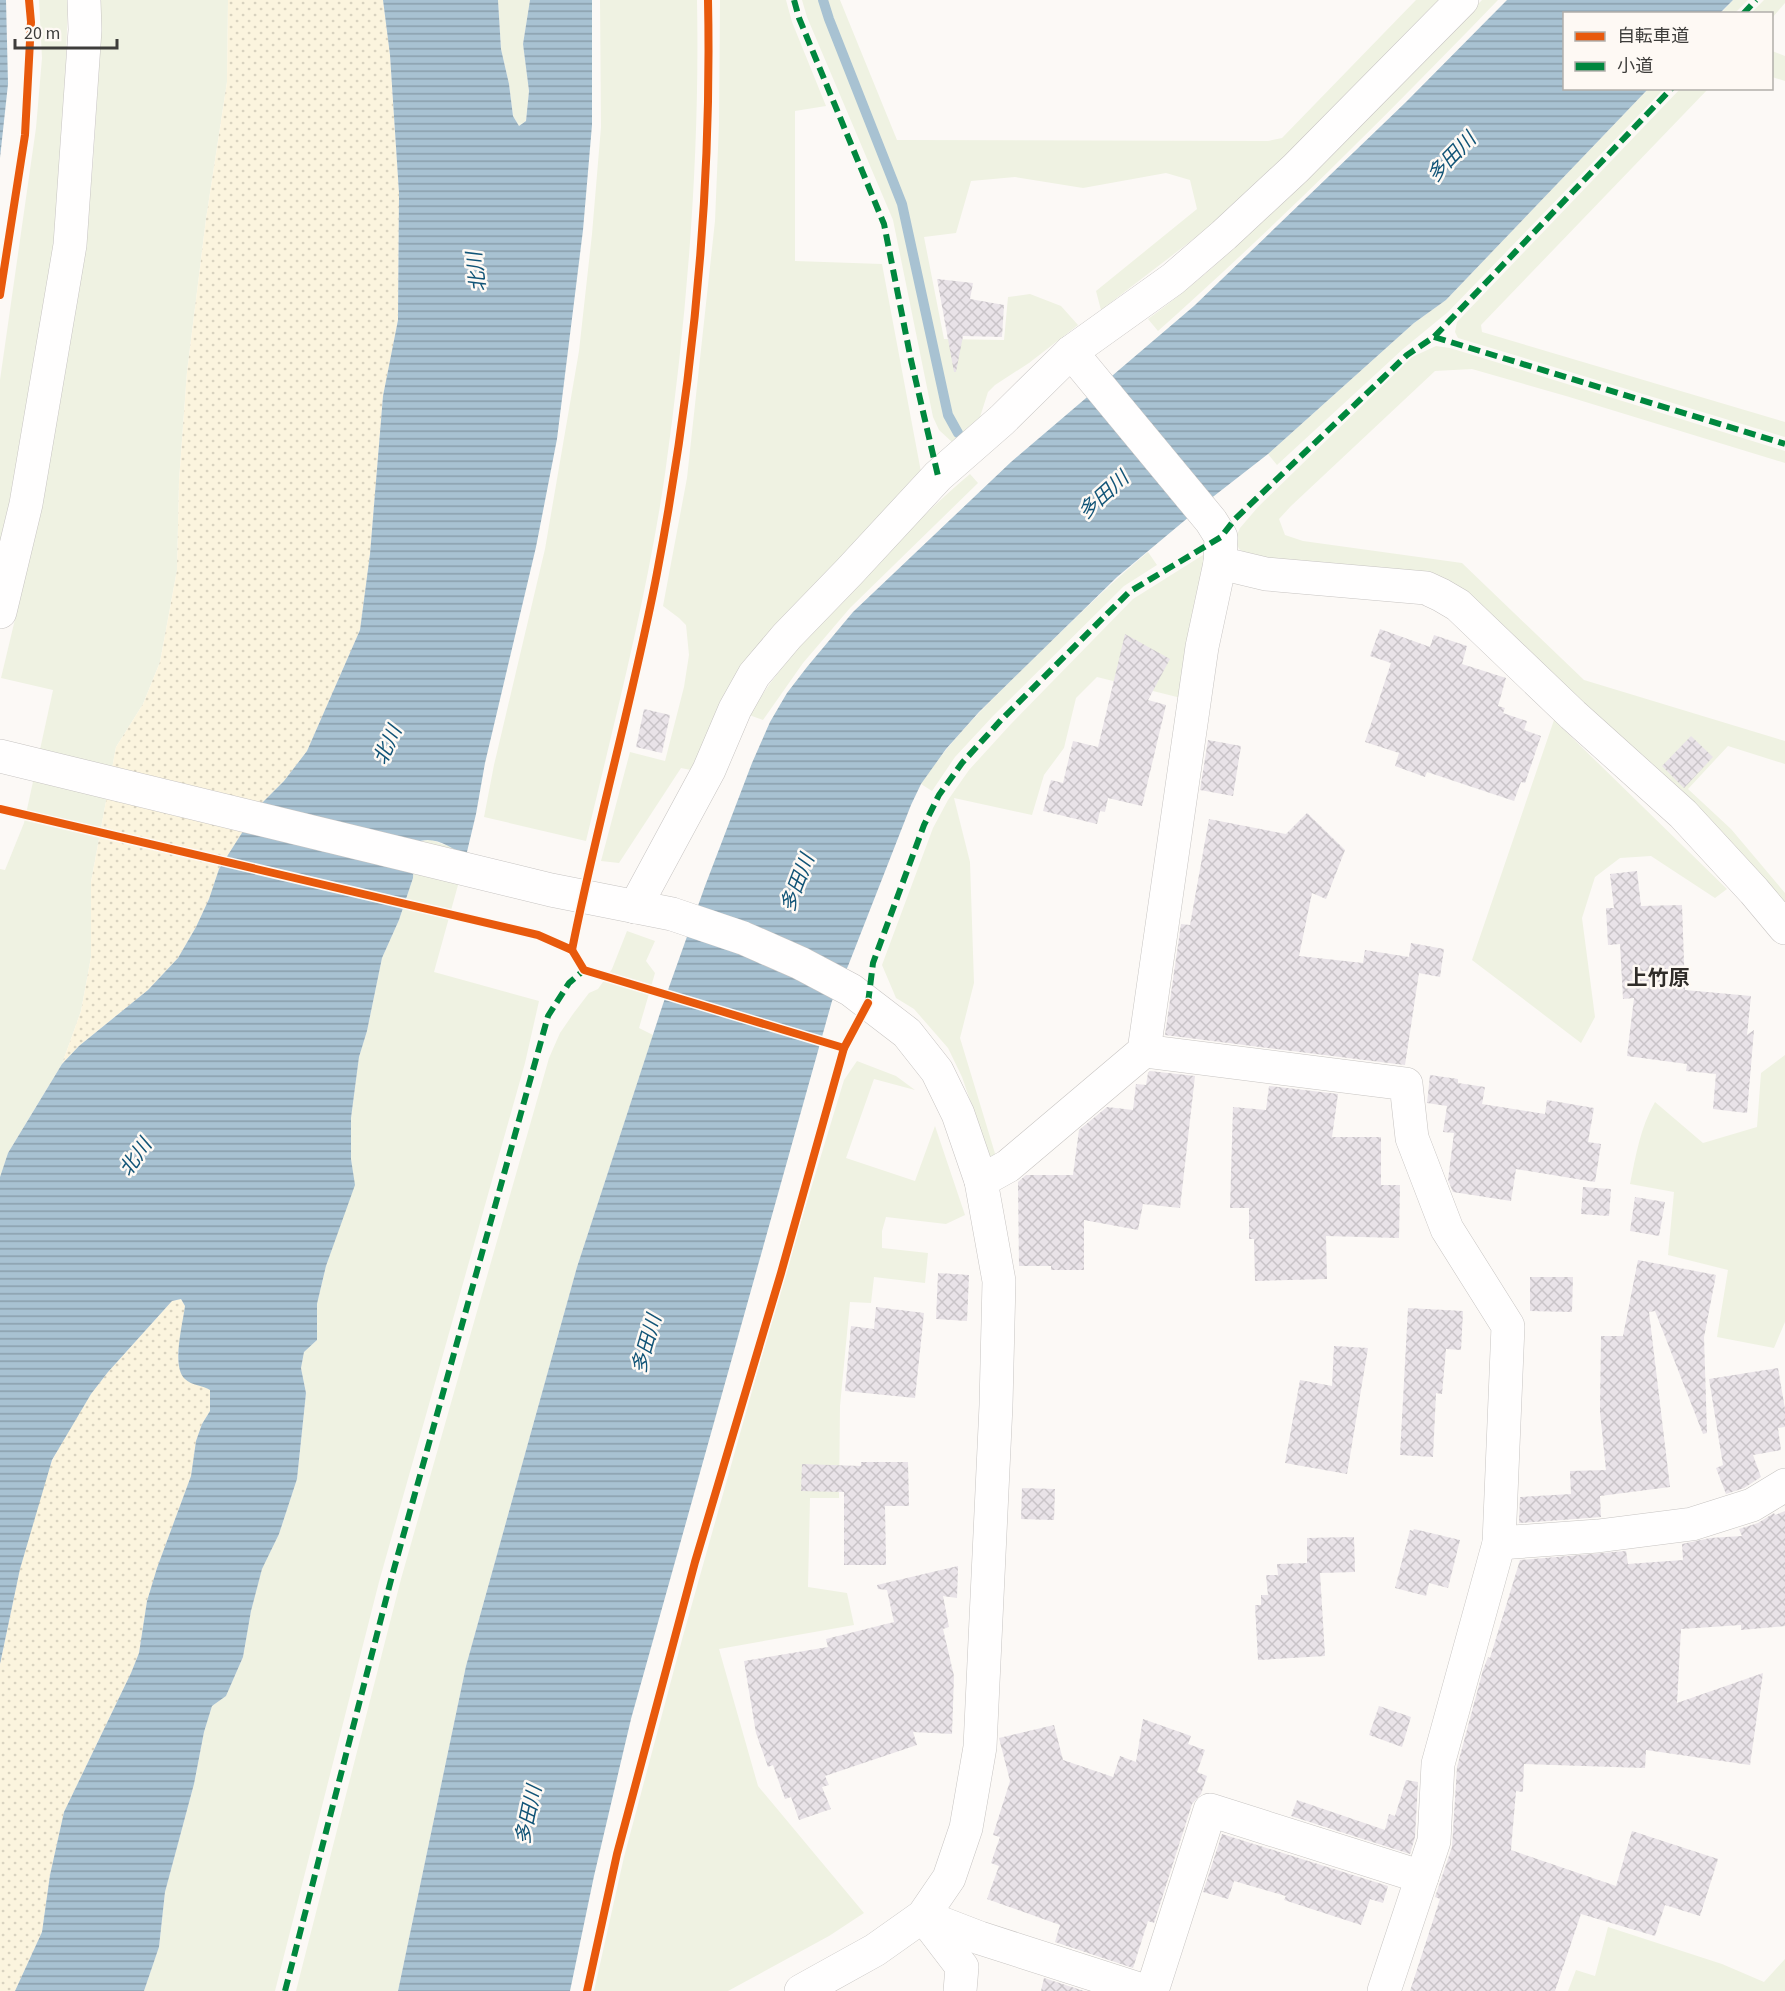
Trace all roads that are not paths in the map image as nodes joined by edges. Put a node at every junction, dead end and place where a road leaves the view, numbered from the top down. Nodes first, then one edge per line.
1 (84, 0) edge
2 (1462, 0) edge
3 (1077, 360) junction
4 (1220, 563) junction
5 (0, 612) edge
6 (0, 756) edge
7 (635, 907) junction
8 (1785, 928) edge
9 (1144, 1051) junction
10 (981, 1181) junction
11 (1785, 1485) edge
12 (1499, 1543) junction
13 (1422, 1877) junction
14 (922, 1916) junction
15 (801, 1991) edge
16 (960, 1991) edge
17 (1145, 1991) edge
18 (1152, 1991) edge
19 (1384, 1991) edge

1 - 5 street
2 - 3 street
3 - 4 street
3 - 7 street
4 - 8 street
4 - 9 street
6 - 7 street
7 - 10 street
9 - 10 street
9 - 12 street
10 - 14 street
11 - 12 street
12 - 13 street
13 - 18 street
13 - 19 street
14 - 15 street
14 - 16 street
14 - 17 street

